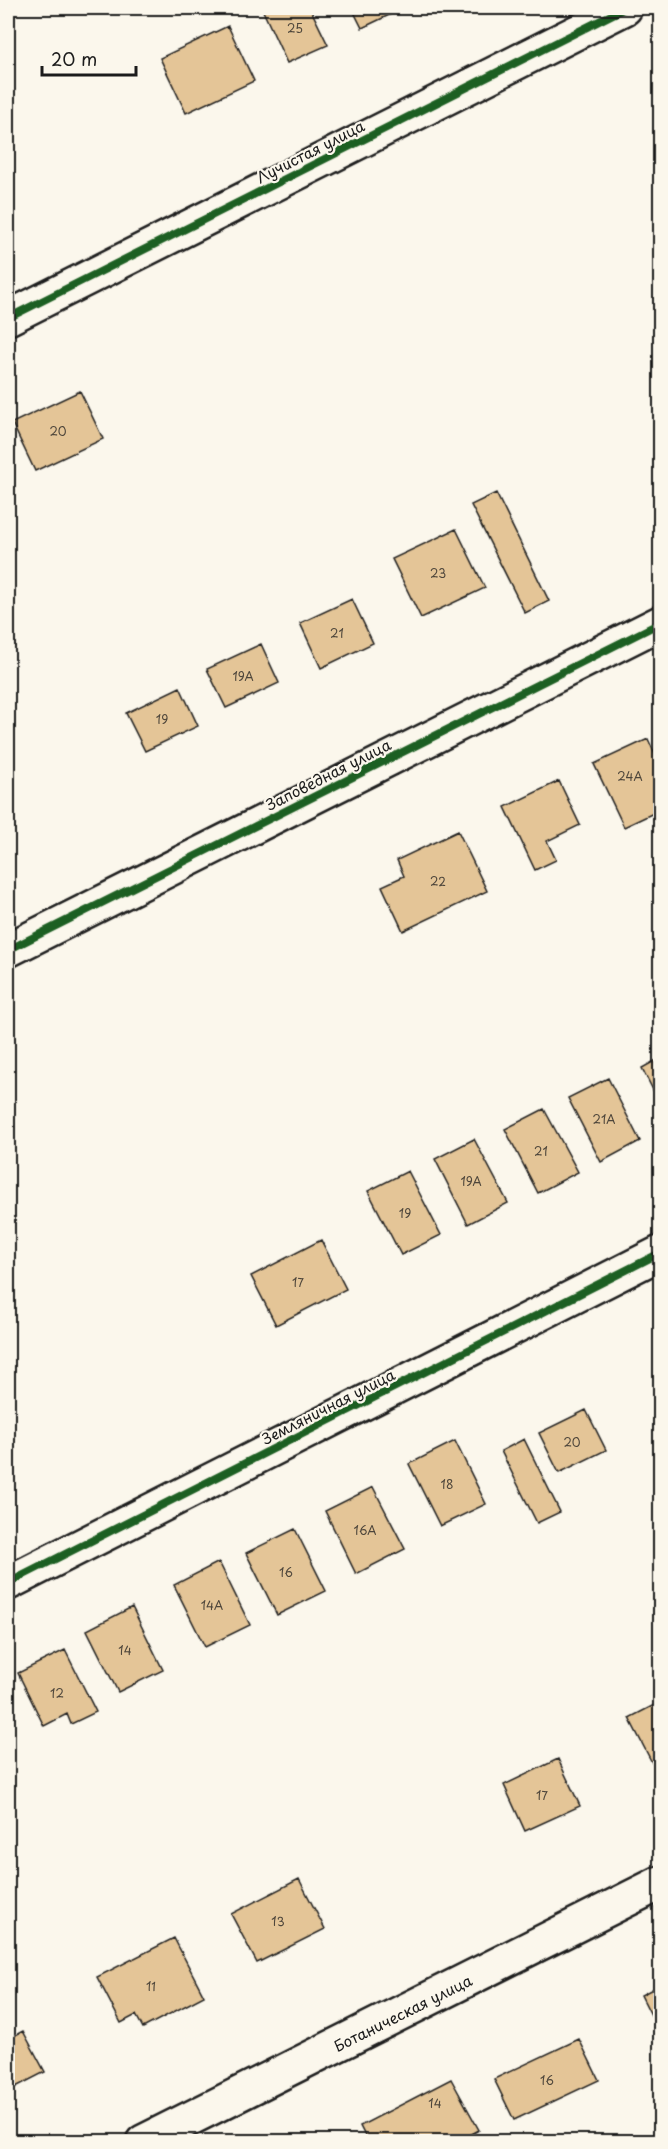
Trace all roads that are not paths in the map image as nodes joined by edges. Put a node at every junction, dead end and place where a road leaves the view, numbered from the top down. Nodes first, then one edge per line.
1 (625, 8) edge
2 (8, 318) edge
3 (660, 623) edge
4 (8, 950) edge
5 (660, 1254) edge
6 (8, 1583) edge
7 (660, 1883) edge
8 (143, 2142) edge

1 - 2 street, Лучистая улица
3 - 4 street, Заповедная улица
5 - 6 street, Земляничная улица
7 - 8 street, Ботаническая улица

